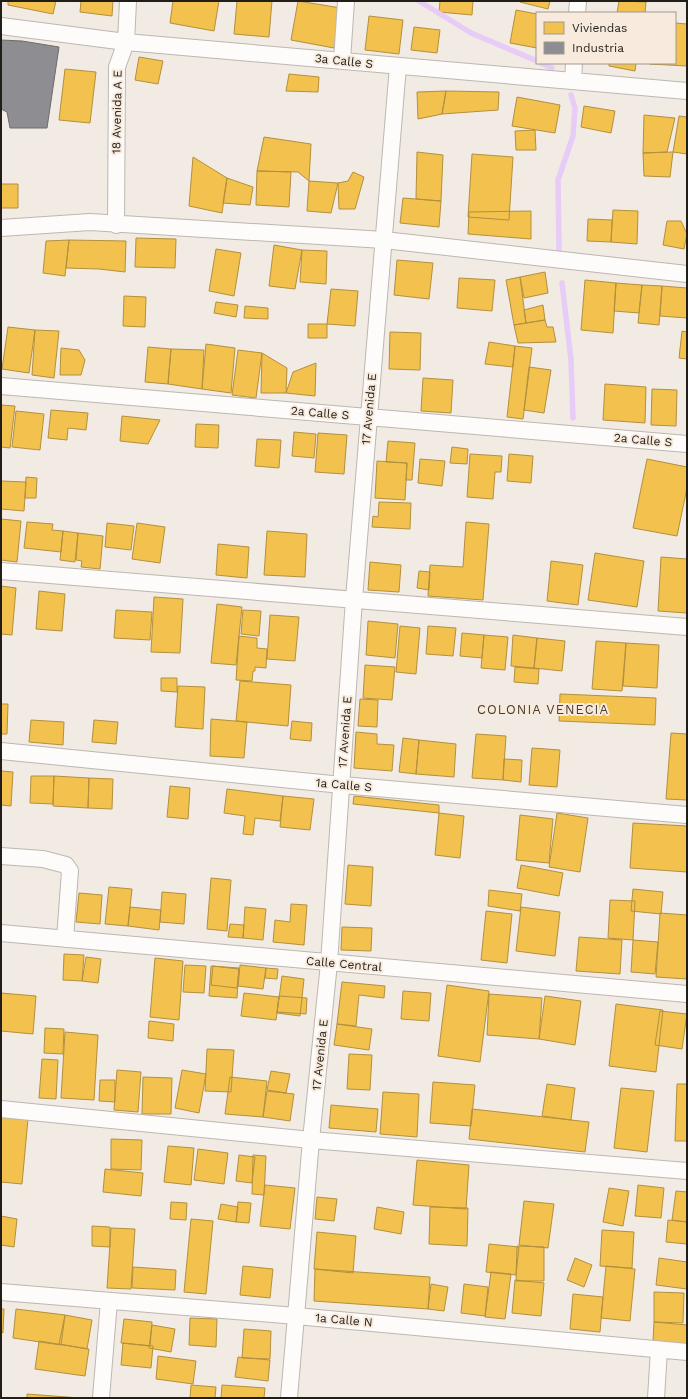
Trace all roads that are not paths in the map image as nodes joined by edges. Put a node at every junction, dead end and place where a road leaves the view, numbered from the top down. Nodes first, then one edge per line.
1 (128, 1) edge
2 (346, 1) edge
3 (578, 1) edge
4 (577, 12) edge
5 (1, 26) edge
6 (126, 42) junction
7 (342, 60) junction
8 (574, 64) edge
9 (398, 66) junction
10 (573, 81) junction
11 (687, 90) edge
12 (116, 225) junction
13 (1, 228) edge
14 (384, 240) junction
15 (687, 274) edge
16 (1, 386) edge
17 (368, 417) junction
18 (687, 444) edge
19 (1, 571) edge
20 (354, 599) junction
21 (687, 627) edge
22 (1, 751) edge
23 (342, 785) junction
24 (687, 814) edge
25 (1, 856) edge
26 (1, 933) edge
27 (65, 939) junction
28 (329, 963) junction
29 (687, 994) edge
30 (1, 1109) edge
31 (311, 1140) junction
32 (687, 1171) edge
33 (1, 1292) edge
34 (109, 1301) junction
35 (296, 1316) junction
36 (659, 1350) junction
37 (687, 1352) edge
38 (101, 1398) edge
39 (289, 1398) edge
40 (656, 1398) edge

1 - 6 street, 18 Avenida A E
2 - 7 street
3 - 4 street
5 - 6 street, 3a Calle S
6 - 7 street, 3a Calle S
6 - 12 street, 18 Avenida A E
7 - 9 street, 3a Calle S
8 - 10 street
9 - 10 street, 3a Calle S
9 - 14 street, 17 Avenida E
10 - 11 street, 3a Calle S
12 - 13 street
12 - 14 street
14 - 15 street
14 - 17 street, 17 Avenida E
16 - 17 street, 2a Calle S
17 - 18 street, 2a Calle S
17 - 20 street, 17 Avenida E
19 - 20 street
20 - 21 street
20 - 23 street, 17 Avenida E
22 - 23 street, 1a Calle S
23 - 24 street, 1a Calle S
23 - 28 street, 17 Avenida E
25 - 27 street
26 - 27 street, Calle Central
27 - 28 street, Calle Central
28 - 29 street, Calle Central
28 - 31 street, 17 Avenida E
30 - 31 street
31 - 32 street
31 - 35 street, 17 Avenida E
33 - 34 street, 1a Calle N
34 - 35 street, 1a Calle N
34 - 38 street
35 - 36 street, 1a Calle N
35 - 39 street, 17 Avenida E
36 - 37 street, 1a Calle N
36 - 40 street

